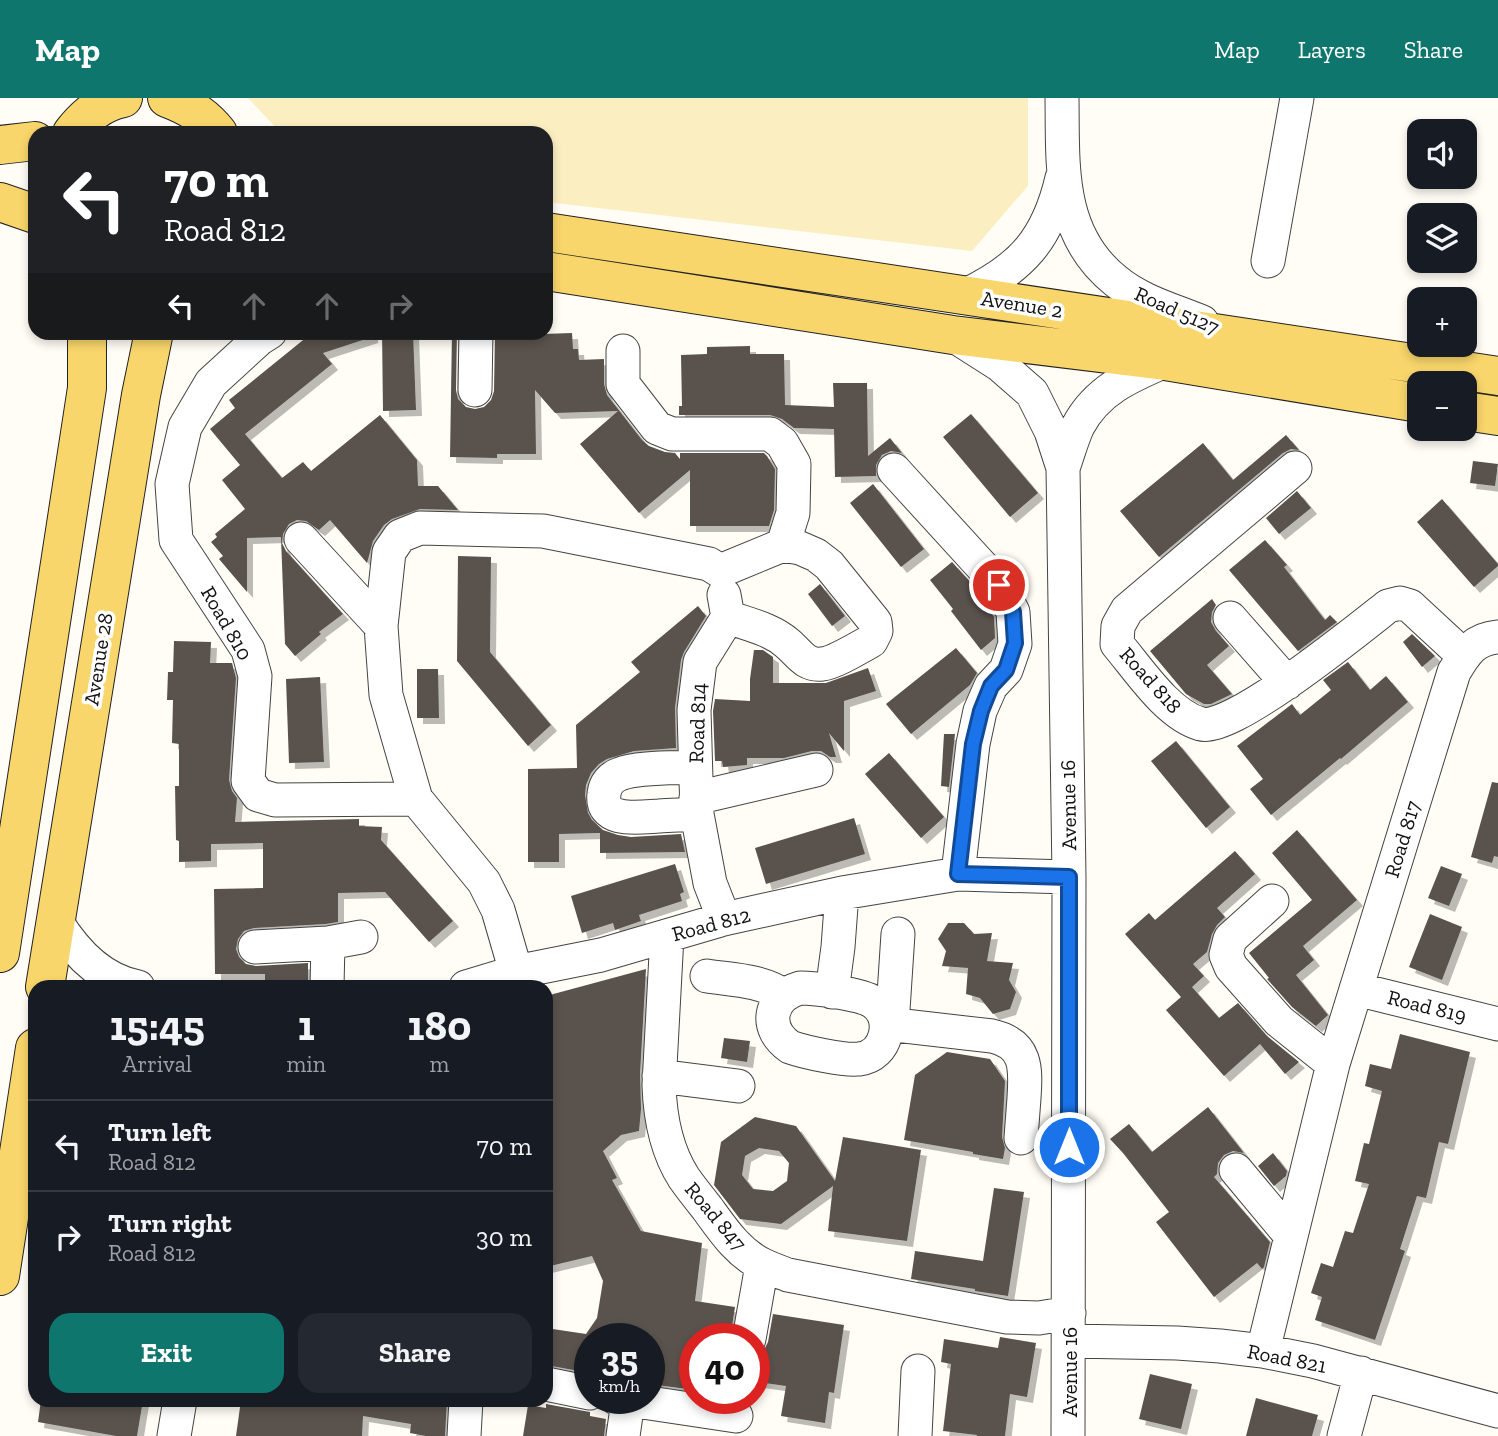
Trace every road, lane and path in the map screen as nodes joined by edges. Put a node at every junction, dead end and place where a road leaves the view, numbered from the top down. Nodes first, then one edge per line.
1 (167, 98) edge
2 (1062, 98) edge
3 (1297, 98) edge
4 (209, 117) edge
5 (28, 142) edge
6 (0, 145) edge
7 (1063, 176) junction
8 (0, 202) edge
9 (28, 212) edge
10 (553, 233) edge
11 (1268, 261) dead end
12 (553, 272) edge
13 (966, 295) junction
14 (953, 335) junction
15 (1235, 336) junction
16 (87, 340) edge
17 (152, 340) edge
18 (258, 340) edge
19 (476, 340) edge
20 (623, 351) dead end
21 (1165, 361) junction
22 (1498, 376) edge
23 (475, 390) dead end
24 (1407, 401) edge
25 (1477, 413) edge
26 (1498, 416) edge
27 (1063, 468) junction
28 (1295, 468) dead end
29 (894, 470) dead end
30 (302, 539) dead end
31 (783, 545) junction
32 (720, 572) junction
33 (728, 617) junction
34 (1230, 618) dead end
35 (381, 626) junction
36 (1498, 637) edge
37 (1464, 656) junction
38 (1287, 684) junction
39 (816, 770) dead end
40 (696, 793) junction
41 (416, 799) junction
42 (10, 830) edge
43 (958, 874) junction
44 (1069, 877) junction
45 (842, 893) junction
46 (1272, 901) dead end
47 (724, 919) junction
48 (56, 921) junction
49 (2, 930) edge
50 (898, 934) dead end
51 (667, 936) junction
52 (361, 937) dead end
53 (328, 943) junction
54 (255, 947) dead end
55 (516, 972) junction
56 (707, 976) dead end
57 (46, 980) edge
58 (115, 980) edge
59 (327, 980) edge
60 (489, 980) edge
61 (1356, 989) junction
62 (832, 992) junction
63 (783, 995) junction
64 (889, 1024) junction
65 (1498, 1024) edge
66 (1333, 1064) junction
67 (659, 1076) junction
68 (738, 1086) dead end
69 (28, 1094) edge
70 (1069, 1120) junction
71 (1236, 1170) dead end
72 (1291, 1236) junction
73 (762, 1265) junction
74 (0, 1276) edge
75 (752, 1323) edge
76 (1069, 1327) junction
77 (1263, 1351) junction
78 (918, 1371) dead end
79 (1362, 1373) junction
80 (553, 1385) edge
81 (574, 1390) edge
82 (665, 1406) edge
83 (179, 1407) edge
84 (466, 1407) edge
85 (1498, 1411) edge
86 (622, 1414) edge
87 (736, 1417) edge
88 (174, 1436) edge
89 (464, 1436) edge
90 (623, 1436) edge
91 (915, 1436) edge
92 (1068, 1436) edge
93 (1344, 1436) edge

1 - 4 main road
2 - 7 street, Road 5127
3 - 11 street
5 - 6 main road
7 - 13 street, Road 5127
7 - 15 street, Road 5127
8 - 9 main road
10 - 13 main road, Avenue 2
12 - 14 main road, Avenue 2
13 - 15 main road, Avenue 2
14 - 21 main road, Avenue 2
14 - 27 street, Avenue 16
15 - 22 main road, Avenue 2
16 - 42 main road
17 - 48 main road, Avenue 28
18 - 41 street, Road 810
19 - 23 street
20 - 31 street
21 - 24 main road, Avenue 2
21 - 27 street, Avenue 16
25 - 26 main road
27 - 44 street, Avenue 16
28 - 38 street, Road 818
29 - 43 street
30 - 35 street
31 - 32 street
31 - 33 street
32 - 33 street
32 - 35 street
33 - 40 street, Road 814
34 - 38 street
35 - 41 street
36 - 37 street
37 - 38 street, Road 818
37 - 61 street, Road 817
39 - 40 street, Road 814
40 - 47 street, Road 814
41 - 55 street
42 - 49 main road
43 - 44 street, Road 812
43 - 45 street, Road 812
44 - 70 street, Avenue 16
45 - 47 street, Road 812
45 - 62 street
46 - 66 street
47 - 51 street, Road 812
48 - 57 main road, Avenue 28
48 - 58 street
50 - 64 street
51 - 55 street, Road 812
51 - 67 street, Road 847
52 - 53 street
53 - 54 street
53 - 59 street
55 - 60 street, Road 812
56 - 63 street
61 - 65 street, Road 819
61 - 66 street, Road 817
62 - 63 street
62 - 64 street
63 - 64 street
64 - 70 street
66 - 72 street, Road 817
67 - 68 street
67 - 73 street, Road 847
69 - 74 main road
70 - 76 street, Avenue 16
71 - 72 street
72 - 77 street, Road 817
73 - 75 street
73 - 76 street, Road 847
76 - 77 street, Road 821
76 - 92 street, Avenue 16
77 - 79 street, Road 821
78 - 91 street
79 - 85 street, Road 821
79 - 93 street
80 - 81 street
82 - 87 street
83 - 88 street
84 - 89 street
86 - 90 street

